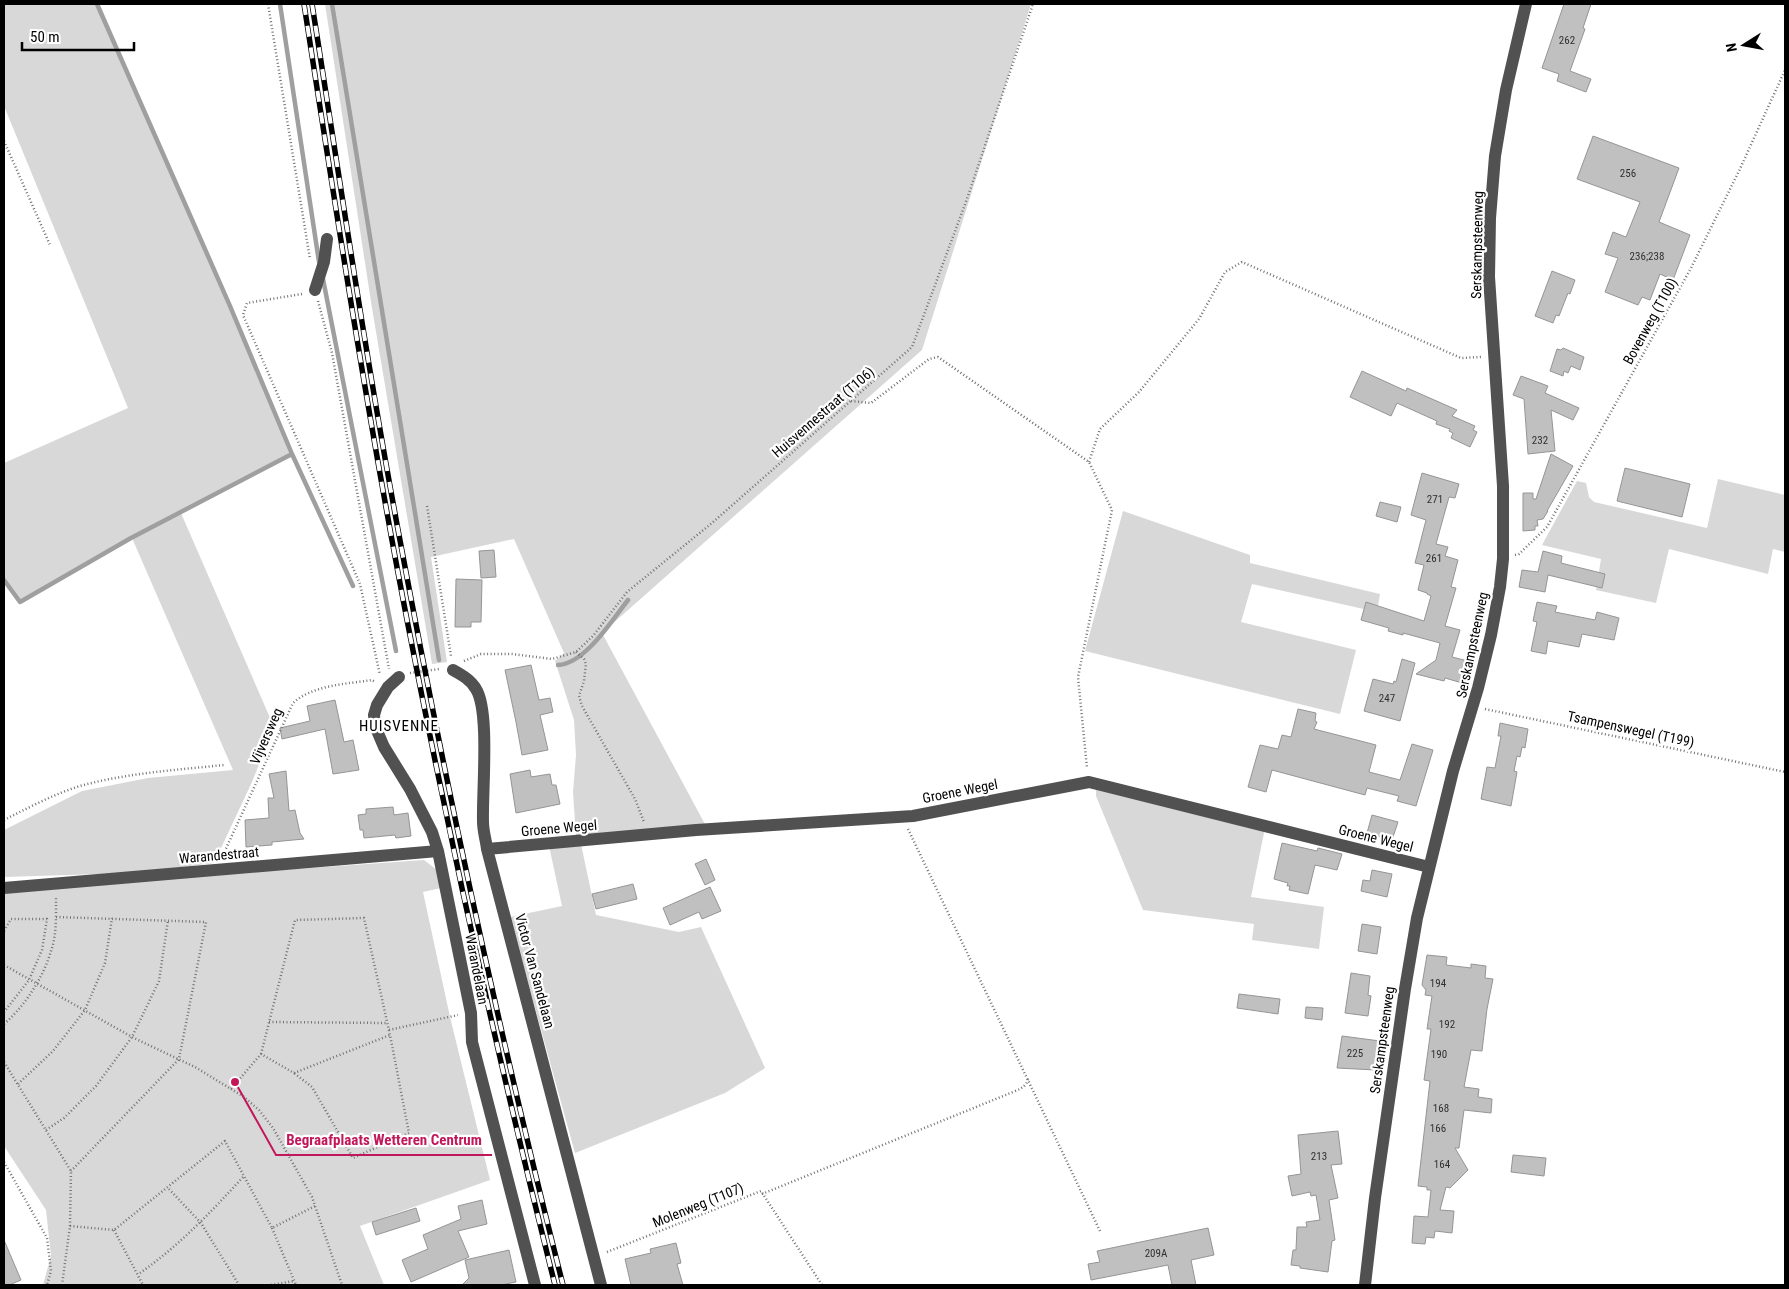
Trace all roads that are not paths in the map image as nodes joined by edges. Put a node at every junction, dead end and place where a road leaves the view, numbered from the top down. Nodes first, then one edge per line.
1 (1526, 4) edge
2 (327, 239) dead end
3 (315, 290) road end
4 (453, 670) road end
5 (399, 677) road end
6 (487, 849) junction
7 (438, 851) junction
8 (1428, 866) junction
9 (4, 888) edge
10 (535, 1285) edge
11 (601, 1285) edge
12 (1365, 1285) edge

1 - 8 street, Serskampsteenweg
2 - 3 street
4 - 6 street, Victor Van Sandelaan
5 - 7 street, Warandelaan
6 - 8 street, Groene Wegel
6 - 11 street, Victor Van Sandelaan
7 - 9 street, Warandestraat
7 - 10 street, Warandelaan
8 - 12 street, Serskampsteenweg

